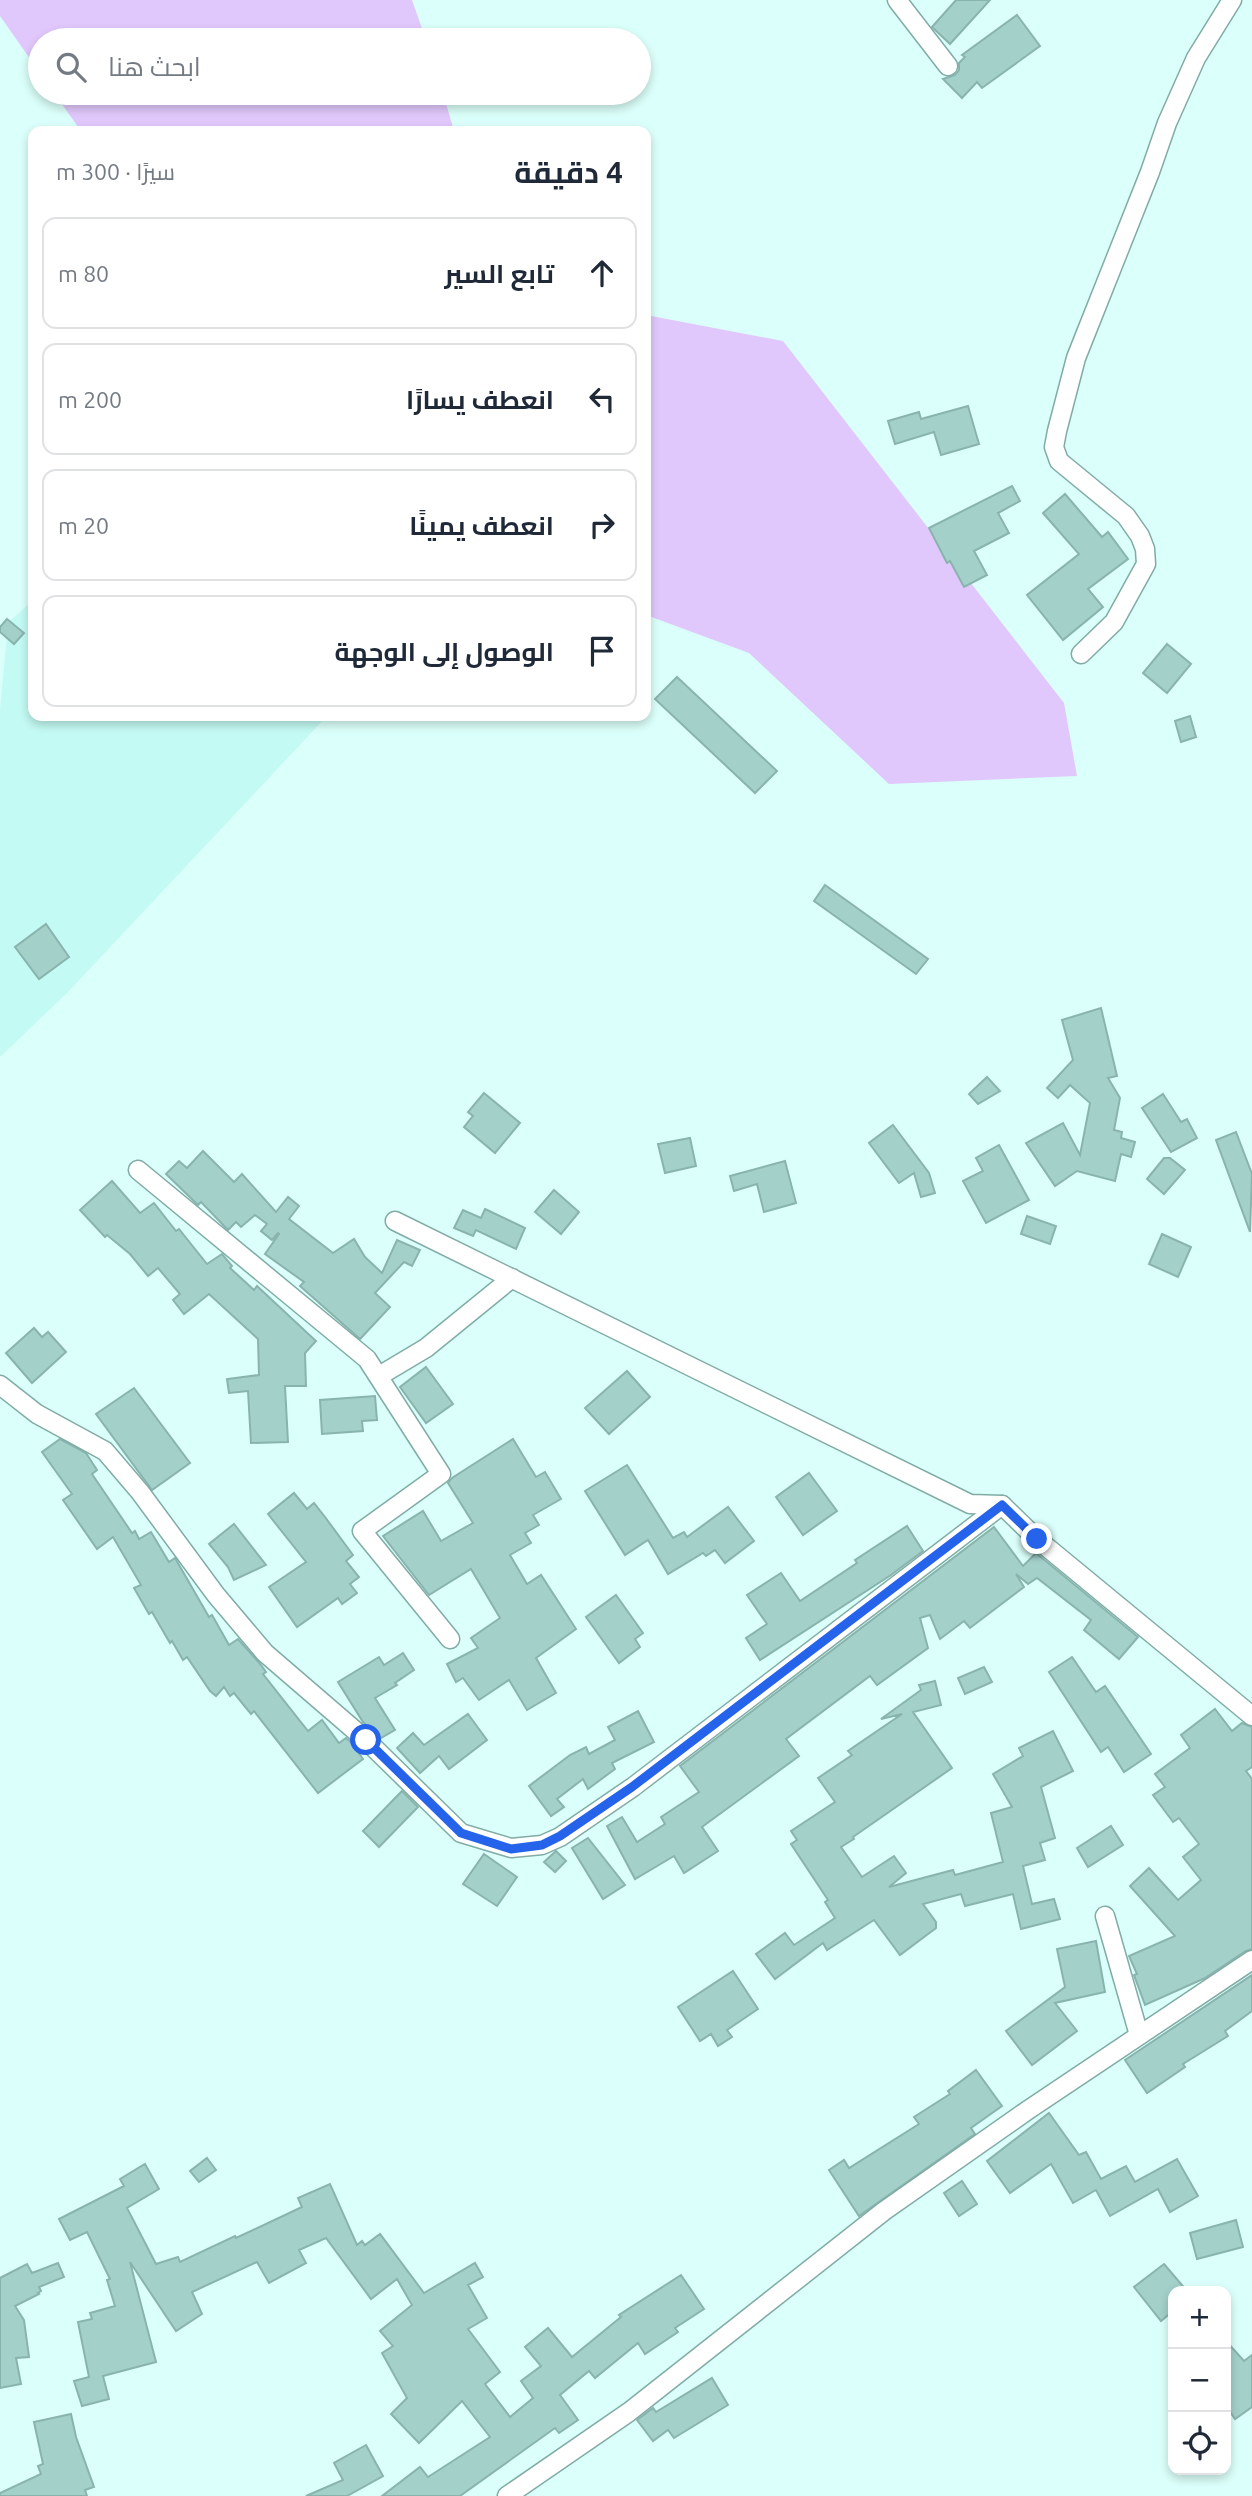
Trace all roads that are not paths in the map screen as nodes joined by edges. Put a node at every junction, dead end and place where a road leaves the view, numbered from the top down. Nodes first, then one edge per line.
1 (897, 0) edge
2 (1231, 0) edge
3 (948, 66) dead end
4 (1082, 654) dead end
5 (138, 1170) dead end
6 (395, 1222) dead end
7 (512, 1278) junction
8 (379, 1376) junction
9 (0, 1385) edge
10 (1002, 1505) junction
11 (450, 1639) dead end
12 (1252, 1716) edge
13 (1105, 1916) dead end
14 (1252, 1960) edge
15 (1139, 2035) junction
16 (507, 2496) edge

1 - 3 street
2 - 4 street
5 - 8 street
6 - 7 street
7 - 8 street
7 - 10 street
8 - 11 street
9 - 10 street
10 - 12 street
13 - 15 street
14 - 15 street
15 - 16 street

